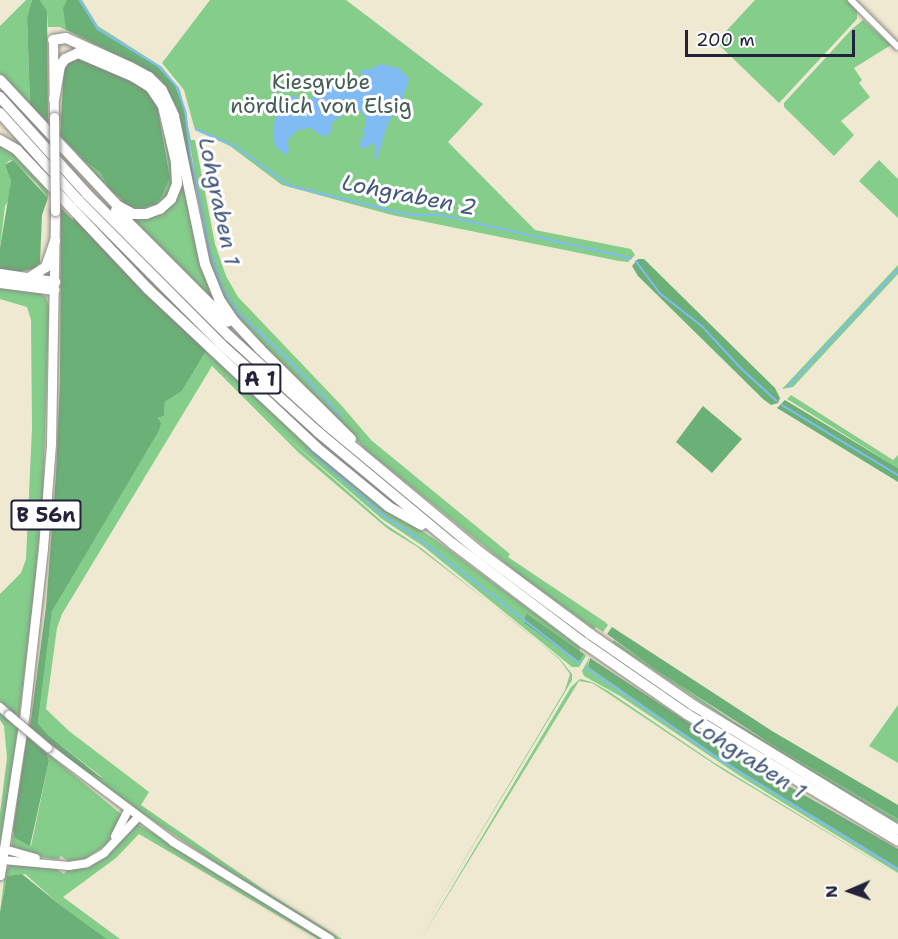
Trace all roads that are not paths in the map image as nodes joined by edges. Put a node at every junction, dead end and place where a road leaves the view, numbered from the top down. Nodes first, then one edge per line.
1 (851, 0) edge
2 (53, 40) joint
3 (898, 47) edge
4 (0, 80) edge
5 (0, 98) edge
6 (54, 99) junction
7 (0, 113) edge
8 (0, 140) edge
9 (81, 169) junction
10 (55, 241) junction
11 (0, 274) edge
12 (29, 278) junction
13 (0, 283) edge
14 (55, 286) junction
15 (260, 349) junction
16 (371, 462) junction
17 (453, 544) junction
18 (587, 638) junction
19 (606, 652) junction
20 (0, 707) edge
21 (128, 810) junction
22 (138, 817) junction
23 (898, 830) edge
24 (898, 841) edge
25 (110, 846) junction
26 (4, 849) junction
27 (3, 860) junction
28 (51, 863) junction
29 (0, 875) edge
30 (330, 939) edge

1 - 3 street
2 - 6 main road, B 56n
2 - 15 highway
4 - 9 highway
5 - 16 highway, A 1
6 - 9 highway
6 - 10 main road, B 56n, bridge
7 - 17 highway, A 1
8 - 17 highway
9 - 15 highway
10 - 12 highway
10 - 14 main road, B 56n
11 - 12 highway
12 - 14 highway
13 - 14 highway
14 - 26 main road, B 56n
15 - 16 highway
16 - 18 highway, A 1
17 - 18 highway, A 1
18 - 19 highway, A 1
19 - 23 highway, A 1
19 - 24 highway, A 1
20 - 21 main road, bridge
21 - 22 main road
21 - 25 main road
22 - 25 main road
22 - 30 main road
25 - 28 main road
26 - 27 main road, B 56n
26 - 28 main road
27 - 28 main road
27 - 29 main road, B 56n

